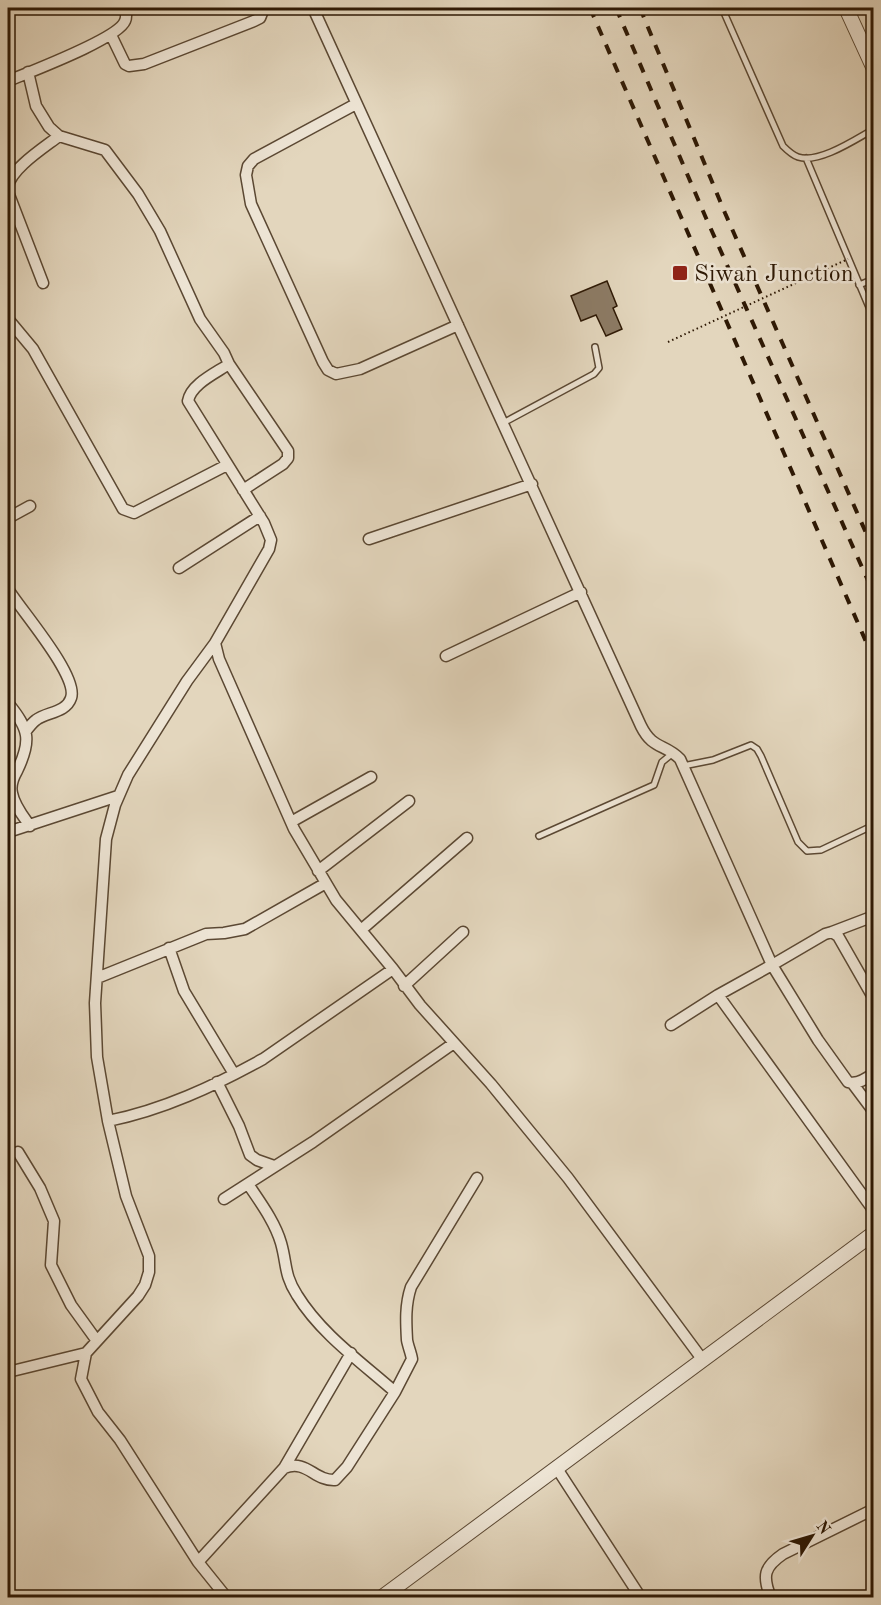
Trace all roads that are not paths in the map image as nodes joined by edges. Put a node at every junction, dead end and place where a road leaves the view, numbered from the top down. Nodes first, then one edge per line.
1 (125, 8) edge
2 (264, 8) edge
3 (313, 8) edge
4 (722, 8) edge
5 (846, 8) edge
6 (111, 35) junction
7 (873, 69) edge
8 (28, 72) junction
9 (8, 81) edge
10 (356, 104) junction
11 (873, 129) edge
12 (59, 136) junction
13 (806, 158) junction
14 (8, 187) edge
15 (8, 192) edge
16 (873, 279) edge
17 (43, 283) dead end
18 (859, 285) junction
19 (8, 319) edge
20 (873, 319) edge
21 (458, 325) junction
22 (595, 347) dead end
23 (229, 364) junction
24 (503, 423) junction
25 (227, 465) junction
26 (532, 484) junction
27 (243, 490) junction
28 (30, 506) dead end
29 (260, 516) junction
30 (8, 518) edge
31 (369, 539) dead end
32 (179, 568) dead end
33 (8, 590) edge
34 (581, 592) junction
35 (215, 643) junction
36 (446, 656) dead end
37 (8, 703) edge
38 (26, 730) junction
39 (673, 753) junction
40 (683, 766) junction
41 (371, 777) dead end
42 (118, 796) junction
43 (409, 801) dead end
44 (291, 822) junction
45 (873, 825) edge
46 (30, 826) junction
47 (8, 832) edge
48 (539, 836) dead end
49 (467, 838) dead end
50 (318, 871) junction
51 (326, 883) junction
52 (873, 916) edge
53 (361, 930) junction
54 (464, 932) dead end
55 (832, 932) junction
56 (169, 948) junction
57 (772, 965) junction
58 (393, 969) junction
59 (97, 978) junction
60 (404, 986) junction
61 (718, 995) junction
62 (873, 999) edge
63 (671, 1025) dead end
64 (454, 1043) junction
65 (873, 1073) edge
66 (234, 1074) junction
67 (217, 1082) junction
68 (853, 1084) junction
69 (873, 1112) edge
70 (108, 1121) junction
71 (18, 1152) dead end
72 (274, 1166) junction
73 (477, 1178) dead end
74 (248, 1184) junction
75 (224, 1199) dead end
76 (873, 1211) edge
77 (873, 1233) edge
78 (97, 1341) junction
79 (86, 1353) junction
80 (351, 1353) junction
81 (702, 1359) junction
82 (8, 1372) edge
83 (394, 1392) junction
84 (556, 1467) junction
85 (284, 1468) junction
86 (873, 1509) edge
87 (198, 1562) junction
88 (227, 1598) edge
89 (381, 1598) edge
90 (640, 1598) edge
91 (771, 1598) edge

1 - 6 street
2 - 6 street
3 - 10 street
4 - 13 lane
5 - 7 street
6 - 8 street
8 - 9 street
8 - 12 street
10 - 21 street
10 - 21 street
11 - 13 lane
12 - 14 street
12 - 23 street
13 - 18 lane
15 - 17 street
16 - 18 lane
18 - 20 lane
19 - 25 street
21 - 24 street
22 - 24 lane
23 - 25 street
23 - 27 street
24 - 26 street
25 - 27 street
26 - 31 street
26 - 34 street
27 - 29 street
28 - 30 street
29 - 32 street
29 - 35 street
33 - 38 street
34 - 36 street
34 - 39 street
35 - 42 street
35 - 44 street
37 - 38 street
38 - 46 street
39 - 40 street
39 - 48 lane
40 - 45 lane
40 - 57 street
41 - 44 street
42 - 46 street
42 - 59 street
43 - 50 street
44 - 50 street
46 - 47 street
49 - 53 street
50 - 51 street
51 - 53 street
51 - 56 street
52 - 55 street
53 - 58 street
54 - 60 street
55 - 57 street
55 - 62 street
56 - 59 street
56 - 66 street
57 - 61 street
57 - 68 street
58 - 60 street
58 - 66 street
59 - 70 street
60 - 64 street
61 - 63 street
61 - 76 street
64 - 72 street
64 - 81 street
65 - 68 street
66 - 67 street
67 - 70 street
67 - 72 street
68 - 69 street
70 - 78 street
71 - 78 street
72 - 74 street
73 - 83 street
74 - 75 street
74 - 80 street
77 - 81 street
78 - 79 street
79 - 82 street
79 - 87 street
80 - 83 street
80 - 85 street
81 - 84 street
83 - 85 street
84 - 89 street
84 - 90 street
85 - 87 street
86 - 91 street
87 - 88 street

